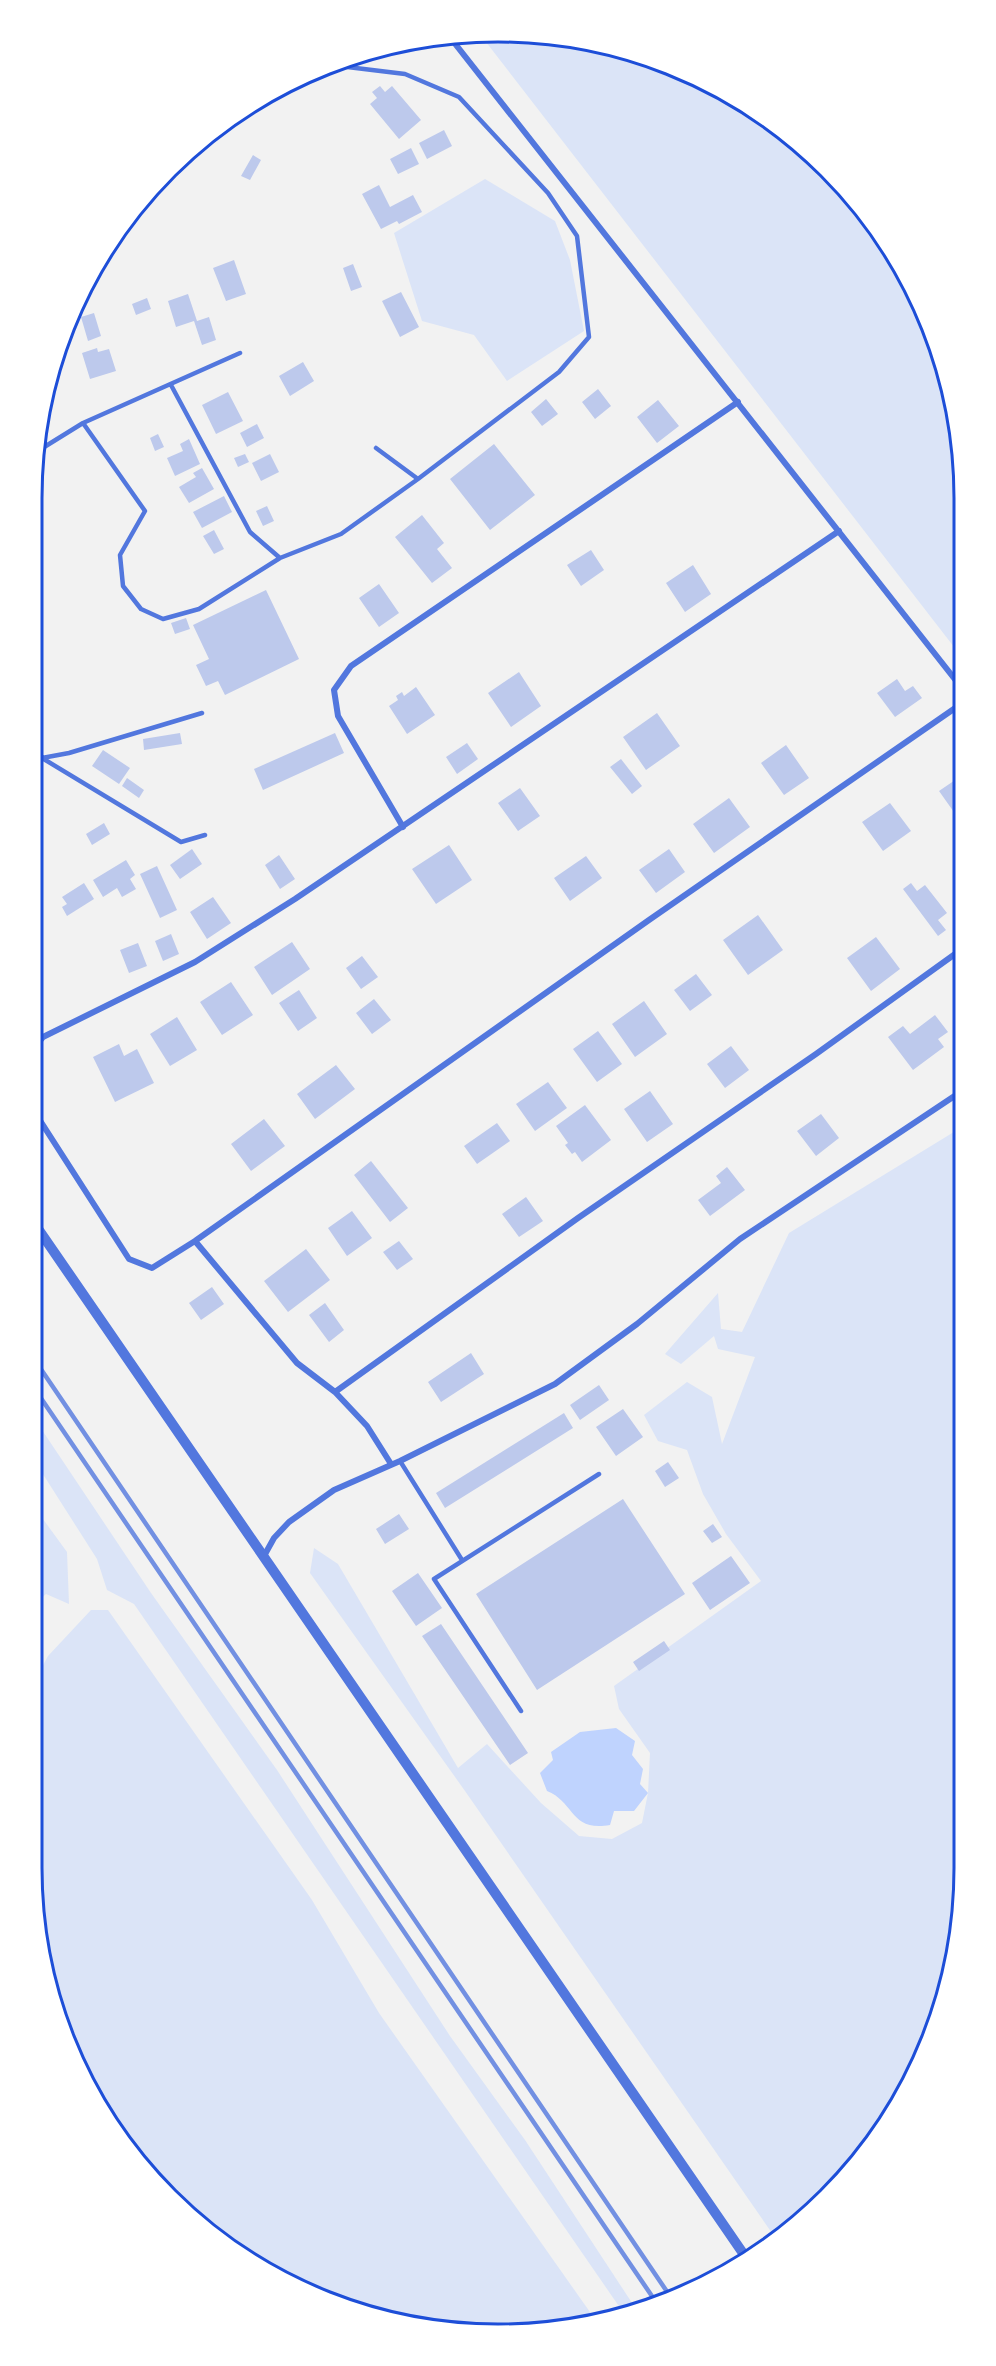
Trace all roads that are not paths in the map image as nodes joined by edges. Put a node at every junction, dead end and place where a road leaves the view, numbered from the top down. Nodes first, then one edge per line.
1 (456, 44) edge
2 (348, 67) edge
3 (240, 353) dead end
4 (171, 385) junction
5 (738, 402) junction
6 (83, 423) junction
7 (45, 445) edge
8 (376, 448) dead end
9 (418, 479) junction
10 (839, 531) junction
11 (280, 558) junction
12 (954, 678) edge
13 (954, 709) edge
14 (202, 713) dead end
15 (42, 758) joint
16 (403, 827) junction
17 (205, 835) dead end
18 (954, 955) edge
19 (42, 1038) edge
20 (954, 1096) edge
21 (42, 1124) edge
22 (42, 1234) edge
23 (195, 1241) junction
24 (335, 1392) junction
25 (400, 1461) junction
26 (391, 1464) junction
27 (599, 1474) dead end
28 (264, 1556) junction
29 (462, 1560) junction
30 (520, 1711) dead end
31 (742, 2252) edge

1 - 5 street
2 - 9 lane
3 - 4 lane
4 - 6 lane
4 - 11 lane
5 - 10 street
5 - 16 street
6 - 7 lane
6 - 11 lane
8 - 9 lane
9 - 11 lane
10 - 12 street
10 - 16 street
13 - 23 street
14 - 15 lane
15 - 17 lane
16 - 19 street
18 - 24 street
20 - 25 street
21 - 23 street
22 - 28 street
23 - 24 street
24 - 26 street
25 - 26 street
25 - 29 lane
26 - 28 street
27 - 29 lane
28 - 31 street
29 - 30 lane

